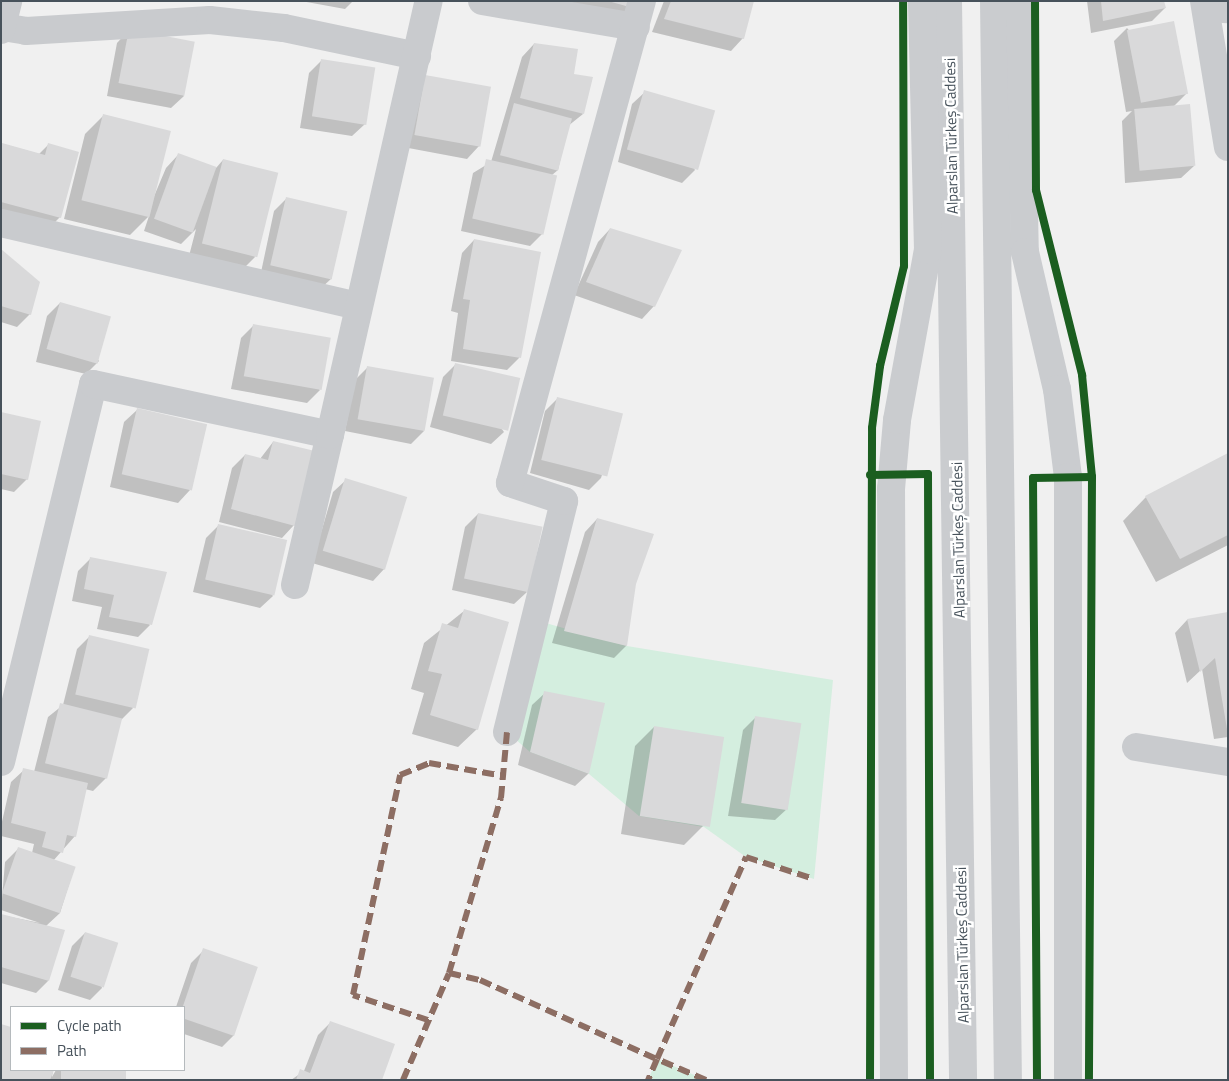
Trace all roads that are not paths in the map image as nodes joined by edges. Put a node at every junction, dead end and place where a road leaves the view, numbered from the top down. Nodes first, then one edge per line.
1 (8, 1) edge
2 (429, 1) edge
3 (482, 1) edge
4 (922, 1) edge
5 (948, 1) edge
6 (994, 1) edge
7 (1020, 1) edge
8 (1212, 6) edge
9 (639, 14) edge
10 (2, 29) edge
11 (417, 56) junction
12 (1228, 147) edge
13 (1, 223) edge
14 (359, 306) junction
15 (330, 435) junction
16 (295, 586) dead end
17 (507, 732) dead end
18 (1136, 747) dead end
19 (1, 762) edge
20 (1228, 762) edge
21 (894, 1080) edge
22 (963, 1080) edge
23 (1008, 1080) edge
24 (1068, 1080) edge

1 - 10 street
2 - 11 street
3 - 9 street
4 - 21 main road
5 - 22 main road, Alparslan Türkeş Caddesi
6 - 23 main road
7 - 24 main road
8 - 12 street
9 - 17 street
10 - 11 street
11 - 14 street
13 - 14 street
14 - 15 street
15 - 16 street
15 - 19 street
18 - 20 street

